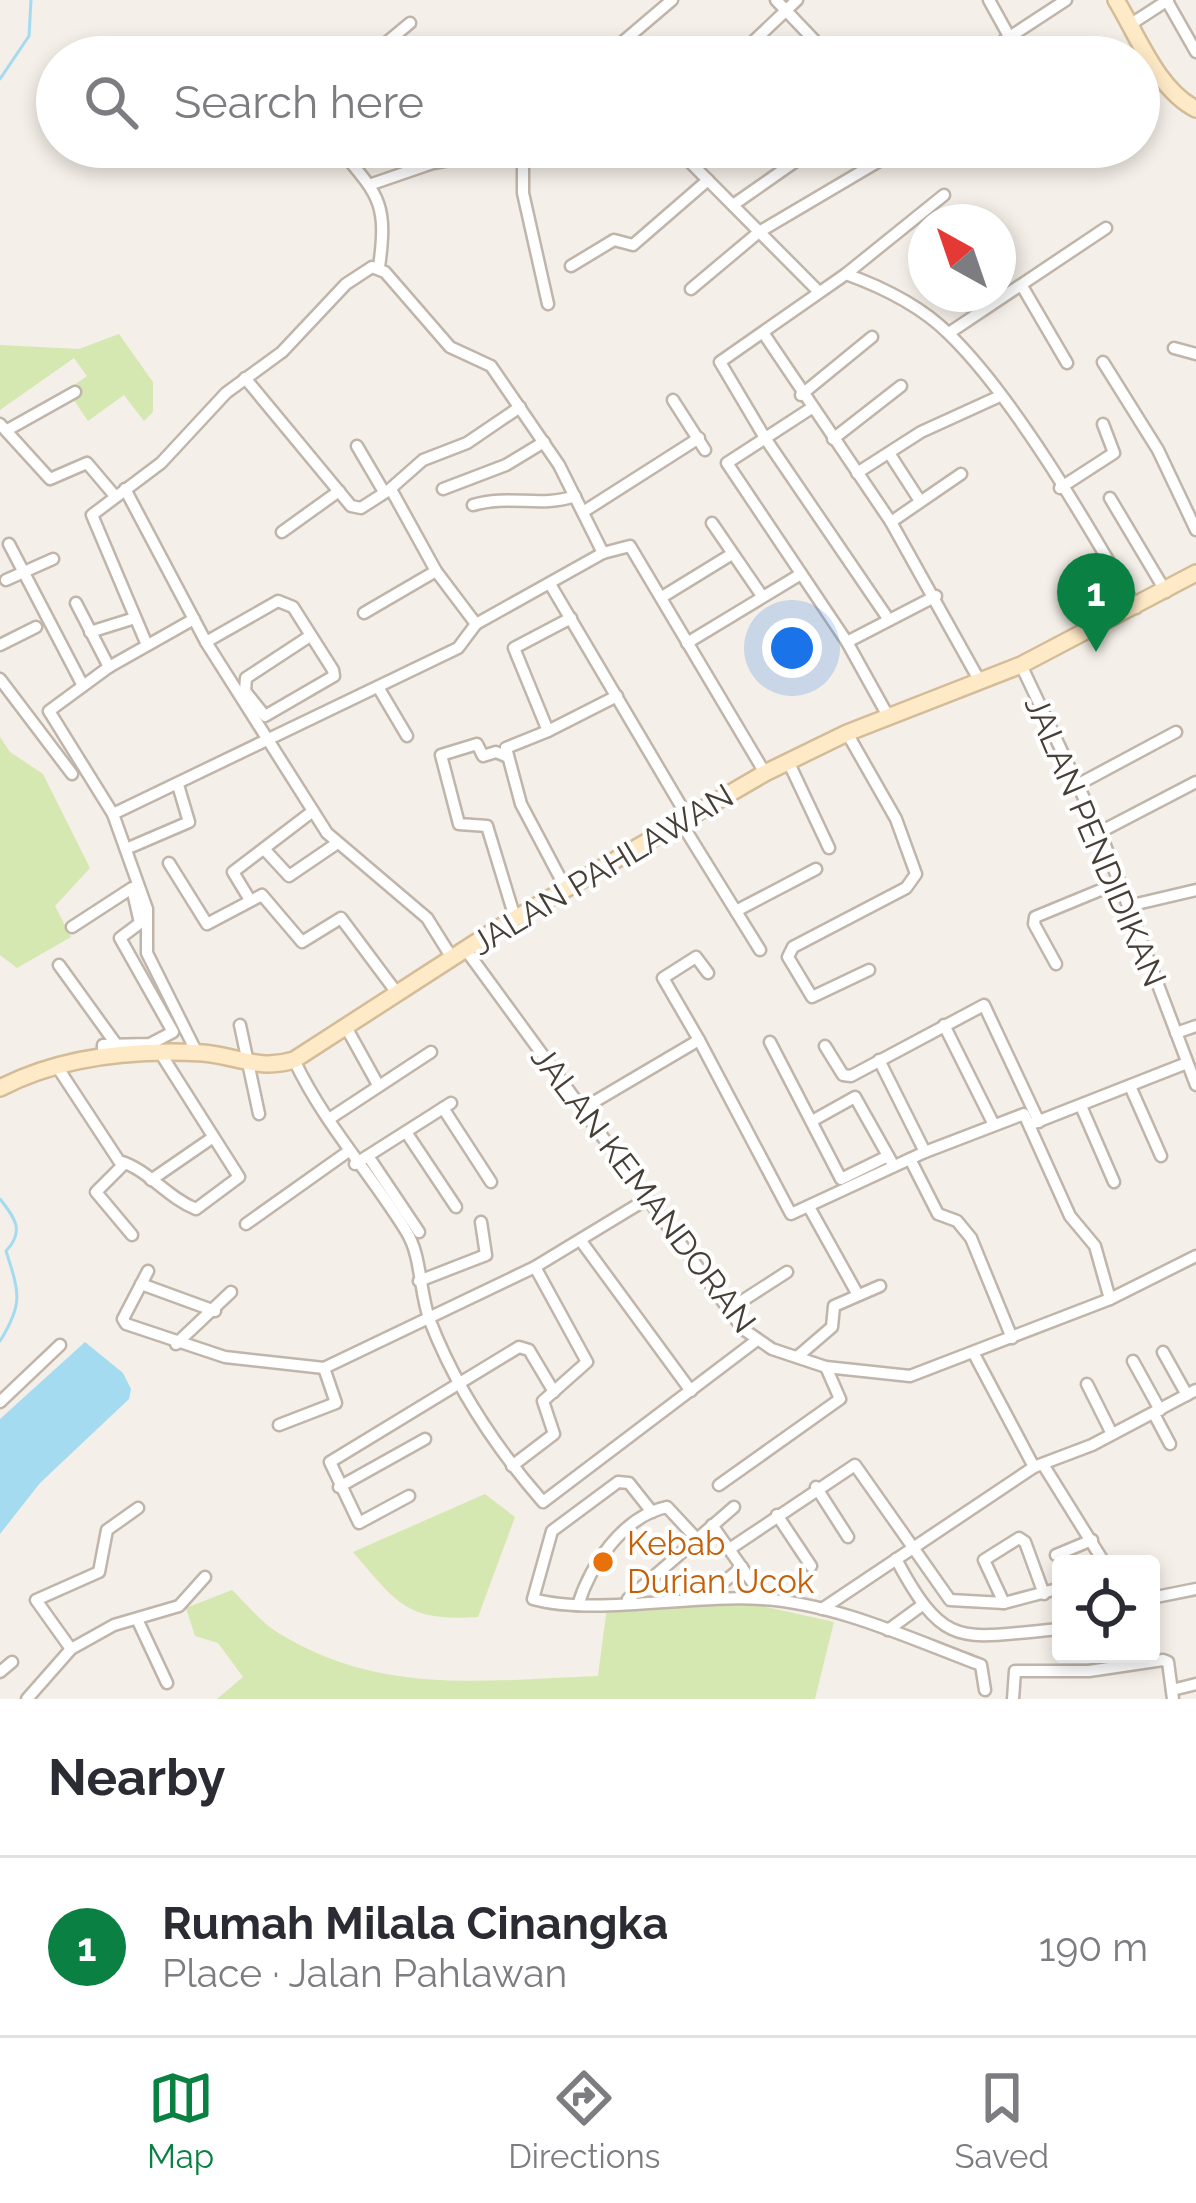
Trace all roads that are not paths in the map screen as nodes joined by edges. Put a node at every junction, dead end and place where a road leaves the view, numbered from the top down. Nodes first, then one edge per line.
1 (672, 0) edge
2 (776, 0) edge
3 (797, 0) edge
4 (989, 0) edge
5 (1066, 0) edge
6 (1116, 0) edge
7 (1167, 0) edge
8 (786, 10) junction
9 (410, 23) dead end
10 (1131, 24) junction
11 (394, 36) edge
12 (630, 36) edge
13 (759, 36) edge
14 (809, 36) edge
15 (1009, 36) edge
16 (1013, 36) edge
17 (1139, 36) edge
18 (1196, 52) edge
19 (1160, 70) edge
20 (1196, 109) edge
21 (356, 168) edge
22 (418, 168) edge
23 (523, 168) edge
24 (696, 168) edge
25 (787, 168) edge
26 (867, 168) edge
27 (708, 180) junction
28 (369, 184) junction
29 (944, 195) dead end
30 (733, 206) junction
31 (1106, 228) dead end
32 (759, 232) junction
33 (571, 266) dead end
34 (379, 267) junction
35 (846, 274) junction
36 (1022, 286) junction
37 (691, 289) dead end
38 (819, 292) junction
39 (548, 304) dead end
40 (949, 333) junction
41 (764, 334) junction
42 (872, 338) dead end
43 (1174, 348) dead end
44 (1196, 353) edge
45 (1103, 362) dead end
46 (1067, 363) dead end
47 (244, 377) junction
48 (901, 386) dead end
49 (75, 392) dead end
50 (801, 395) junction
51 (1000, 396) junction
52 (673, 400) dead end
53 (520, 407) junction
54 (810, 409) junction
55 (1103, 424) dead end
56 (4, 427) edge
57 (764, 438) junction
58 (833, 439) junction
59 (544, 442) junction
60 (357, 446) dead end
61 (416, 446) dead end
62 (890, 453) junction
63 (421, 462) junction
64 (857, 473) junction
65 (961, 474) dead end
66 (443, 488) dead end
67 (1060, 488) junction
68 (339, 491) junction
69 (387, 491) junction
70 (120, 493) junction
71 (575, 496) junction
72 (1110, 498) dead end
73 (920, 501) junction
74 (473, 505) dead end
75 (583, 512) junction
76 (891, 522) junction
77 (712, 523) dead end
78 (1196, 530) edge
79 (282, 532) dead end
80 (9, 544) dead end
81 (603, 553) junction
82 (733, 554) junction
83 (53, 559) dead end
84 (26, 571) junction
85 (436, 571) junction
86 (1196, 573) edge
87 (801, 574) junction
88 (5, 580) dead end
89 (550, 584) junction
90 (1166, 592) junction
91 (761, 596) junction
92 (936, 596) junction
93 (662, 597) junction
94 (76, 603) dead end
95 (1136, 608) junction
96 (364, 613) dead end
97 (135, 618) junction
98 (571, 618) junction
99 (194, 619) junction
100 (889, 620) junction
101 (476, 624) junction
102 (36, 626) dead end
103 (90, 632) junction
104 (310, 636) junction
105 (206, 641) junction
106 (848, 642) junction
107 (687, 643) junction
108 (0, 645) edge
109 (147, 645) junction
110 (1021, 664) junction
111 (109, 668) junction
112 (978, 678) junction
113 (0, 679) edge
114 (82, 685) junction
115 (378, 687) junction
116 (617, 696) junction
117 (888, 716) junction
118 (548, 731) junction
119 (1176, 732) dead end
120 (847, 733) junction
121 (407, 736) dead end
122 (268, 739) junction
123 (508, 758) junction
124 (788, 761) junction
125 (72, 766) junction
126 (765, 773) junction
127 (1196, 782) edge
128 (1078, 784) junction
129 (178, 785) junction
130 (313, 811) junction
131 (113, 814) junction
132 (684, 818) junction
133 (1100, 832) junction
134 (335, 844) junction
135 (829, 848) dead end
136 (126, 849) junction
137 (266, 851) junction
138 (169, 863) dead end
139 (816, 869) dead end
140 (1120, 882) junction
141 (566, 889) junction
142 (1196, 890) edge
143 (250, 900) junction
144 (1128, 906) junction
145 (736, 911) junction
146 (515, 918) junction
147 (72, 927) dead end
148 (760, 950) dead end
149 (459, 954) junction
150 (1056, 964) dead end
151 (59, 965) dead end
152 (868, 970) dead end
153 (708, 974) dead end
154 (397, 993) junction
155 (240, 1025) dead end
156 (944, 1025) junction
157 (1196, 1026) edge
158 (346, 1028) junction
159 (1176, 1034) junction
160 (699, 1040) junction
161 (770, 1042) dead end
162 (825, 1046) dead end
163 (109, 1050) junction
164 (431, 1052) dead end
165 (197, 1053) junction
166 (161, 1054) junction
167 (294, 1060) junction
168 (879, 1060) junction
169 (1187, 1063) junction
170 (246, 1064) junction
171 (56, 1065) junction
172 (377, 1083) junction
173 (1196, 1085) edge
174 (1130, 1086) junction
175 (0, 1088) edge
176 (1081, 1106) junction
177 (582, 1109) junction
178 (259, 1114) dead end
179 (332, 1117) dead end
180 (812, 1121) junction
181 (993, 1123) junction
182 (1035, 1123) junction
183 (406, 1132) junction
184 (212, 1138) junction
185 (925, 1151) junction
186 (346, 1153) junction
187 (368, 1156) junction
188 (1161, 1156) dead end
189 (910, 1159) junction
190 (891, 1161) junction
191 (124, 1164) junction
192 (355, 1164) junction
193 (151, 1180) junction
194 (491, 1182) dead end
195 (1114, 1182) dead end
196 (647, 1198) junction
197 (455, 1207) dead end
198 (809, 1207) junction
199 (481, 1222) dead end
200 (246, 1224) dead end
201 (419, 1232) dead end
202 (132, 1235) dead end
203 (580, 1240) junction
204 (1196, 1256) edge
205 (535, 1267) junction
206 (148, 1270) dead end
207 (787, 1272) dead end
208 (419, 1281) junction
209 (141, 1284) junction
210 (880, 1286) dead end
211 (231, 1292) dead end
212 (858, 1295) junction
213 (1110, 1299) junction
214 (728, 1310) junction
215 (215, 1311) junction
216 (430, 1319) junction
217 (1012, 1338) junction
218 (758, 1340) junction
219 (176, 1344) junction
220 (60, 1345) dead end
221 (1163, 1352) dead end
222 (974, 1354) junction
223 (797, 1357) junction
224 (1133, 1361) dead end
225 (826, 1367) junction
226 (324, 1368) junction
227 (460, 1384) junction
228 (1088, 1384) dead end
229 (691, 1391) junction
230 (554, 1392) junction
231 (1191, 1393) edge
232 (0, 1402) edge
233 (1157, 1412) junction
234 (279, 1425) dead end
235 (1112, 1434) junction
236 (425, 1439) dead end
237 (1170, 1444) dead end
238 (512, 1466) junction
239 (1039, 1466) junction
240 (719, 1485) dead end
241 (339, 1487) junction
242 (816, 1487) junction
243 (409, 1496) dead end
244 (734, 1507) dead end
245 (138, 1508) dead end
246 (652, 1512) junction
247 (777, 1515) junction
248 (712, 1525) junction
249 (695, 1537) junction
250 (848, 1537) dead end
251 (1092, 1540) junction
252 (731, 1547) junction
253 (915, 1549) junction
254 (1058, 1555) edge
255 (1101, 1555) edge
256 (896, 1559) junction
257 (811, 1566) dead end
258 (742, 1567) junction
259 (206, 1577) dead end
260 (1196, 1589) edge
261 (1052, 1591) edge
262 (1045, 1594) junction
263 (1160, 1596) edge
264 (703, 1599) junction
265 (764, 1599) junction
266 (626, 1600) junction
267 (1004, 1603) junction
268 (578, 1605) junction
269 (920, 1606) junction
270 (821, 1609) junction
271 (137, 1619) junction
272 (888, 1630) junction
273 (1052, 1630) edge
274 (976, 1636) junction
275 (70, 1649) junction
276 (969, 1661) junction
277 (12, 1662) dead end
278 (0, 1672) edge
279 (167, 1684) dead end
280 (1196, 1684) edge
281 (985, 1690) dead end
282 (1172, 1695) edge
283 (27, 1699) edge
284 (1013, 1699) edge

1 - 12 street
2 - 8 street
3 - 8 street
4 - 15 street
5 - 16 street
6 - 10 street
7 - 10 street
7 - 18 street
8 - 13 street
8 - 14 street
9 - 11 street
10 - 17 street
19 - 20 street
21 - 28 street
22 - 28 street
23 - 39 street
24 - 27 street
25 - 30 street
26 - 32 street
27 - 30 street
27 - 33 street
28 - 34 street
29 - 35 street
30 - 32 street
31 - 36 street
32 - 37 street
32 - 38 street
34 - 47 street
34 - 53 street
35 - 38 street
35 - 40 street
36 - 40 street
36 - 46 street
38 - 41 street
40 - 51 street
41 - 50 street
41 - 57 street
42 - 50 street
43 - 44 street
45 - 78 street
47 - 68 street
47 - 70 street
48 - 58 street
49 - 56 street
50 - 54 street
51 - 62 street
51 - 67 street
52 - 75 street
53 - 59 street
53 - 63 street
54 - 57 street
54 - 58 street
55 - 67 street
56 - 70 street
57 - 87 street
57 - 100 street
58 - 64 street
59 - 66 street
59 - 71 street
60 - 69 street
61 - 63 street
62 - 64 street
62 - 73 street
63 - 69 street
64 - 76 street
65 - 73 street
67 - 95 street
68 - 69 street
68 - 79 street
69 - 85 street
70 - 97 street
70 - 99 street, JALAN KEMANDORAN
71 - 74 street
71 - 75 street
72 - 90 street
73 - 76 street
75 - 81 street
76 - 92 street
77 - 82 street
80 - 84 street
81 - 89 street
81 - 93 street
82 - 91 street
82 - 93 street
83 - 84 street
84 - 88 street
84 - 114 street
85 - 96 street
85 - 101 street
86 - 90 street, JALAN PAHLAWAN
87 - 91 street
87 - 106 street
89 - 98 street
89 - 101 street
90 - 95 street, JALAN PAHLAWAN
91 - 107 street
92 - 100 street
92 - 112 street
93 - 107 street
94 - 103 street
95 - 110 street, JALAN PAHLAWAN
97 - 103 street
97 - 109 street
98 - 116 street
98 - 118 street
99 - 105 street, JALAN KEMANDORAN
99 - 109 street
100 - 106 street
101 - 115 street
102 - 108 street
103 - 111 street
104 - 104 street
104 - 105 street
105 - 122 street, JALAN KEMANDORAN
106 - 117 street
107 - 126 street
109 - 111 street
110 - 112 street, JALAN PAHLAWAN
110 - 128 street, JALAN PENDIDIKAN
111 - 114 street
112 - 117 street, JALAN PAHLAWAN
113 - 125 street
114 - 125 street
115 - 121 street
115 - 122 street
116 - 118 street
116 - 132 street
117 - 120 street, JALAN PAHLAWAN
118 - 123 street
119 - 128 street
120 - 124 street, JALAN PAHLAWAN
120 - 152 street
122 - 129 street
122 - 130 street, JALAN KEMANDORAN
123 - 141 street
123 - 146 street
124 - 126 street, JALAN PAHLAWAN
124 - 135 street
125 - 131 street
126 - 132 street, JALAN PAHLAWAN
127 - 133 street
128 - 133 street, JALAN PENDIDIKAN
129 - 131 street
129 - 136 street
130 - 134 street, JALAN KEMANDORAN
130 - 137 street
131 - 136 street
132 - 141 street, JALAN PAHLAWAN
132 - 145 street
133 - 140 street, JALAN PENDIDIKAN
134 - 137 street
134 - 149 street, JALAN KEMANDORAN
136 - 165 street
137 - 143 street
138 - 143 street
139 - 145 street
140 - 144 street, JALAN PENDIDIKAN
140 - 150 street
141 - 146 street, JALAN PAHLAWAN
142 - 144 street
143 - 154 street
144 - 159 street, JALAN PENDIDIKAN
145 - 148 street
146 - 149 street, JALAN PAHLAWAN
147 - 163 street
149 - 154 street, JALAN PAHLAWAN
149 - 177 street, JALAN KEMANDORAN
151 - 163 street
153 - 160 street
154 - 158 street, JALAN PAHLAWAN
155 - 170 street
156 - 168 street
156 - 181 street
156 - 182 street
157 - 159 street
158 - 167 street, JALAN PAHLAWAN
158 - 172 street
159 - 169 street, JALAN PENDIDIKAN
160 - 177 street
160 - 198 street
161 - 180 street
162 - 168 street
163 - 166 street, JALAN PAHLAWAN
163 - 171 street, JALAN PAHLAWAN
164 - 172 street
165 - 166 street, JALAN PAHLAWAN
165 - 170 street, JALAN PAHLAWAN
166 - 184 street
167 - 170 street, JALAN PAHLAWAN
167 - 186 street
168 - 185 street
169 - 173 street, JALAN PENDIDIKAN
169 - 174 street
170 - 178 street
171 - 175 street, JALAN PAHLAWAN
171 - 191 street
172 - 179 street
174 - 176 street
174 - 188 street
176 - 182 street
176 - 195 street
177 - 196 street, JALAN KEMANDORAN
180 - 190 street
180 - 190 street
181 - 182 street
181 - 185 street
182 - 213 street
183 - 187 street
183 - 194 street
183 - 197 street
184 - 193 street
184 - 193 street
185 - 189 street
186 - 192 street
186 - 200 street
187 - 192 street
187 - 201 street
189 - 190 street
189 - 217 street
190 - 198 street
191 - 193 street
191 - 202 street
192 - 208 street
196 - 203 street
196 - 214 street, JALAN KEMANDORAN
198 - 212 street
199 - 208 street
203 - 205 street
203 - 229 street
204 - 213 street, JALAN KEMANDORAN
205 - 216 street
205 - 230 street
206 - 209 street
207 - 214 street
208 - 216 street
209 - 215 street
209 - 219 street
210 - 212 street
211 - 215 street
212 - 223 street
213 - 217 street, JALAN KEMANDORAN
214 - 218 street, JALAN KEMANDORAN
215 - 219 street
216 - 226 street
216 - 227 street
217 - 222 street, JALAN KEMANDORAN
218 - 223 street, JALAN KEMANDORAN
218 - 229 street
219 - 226 street
220 - 232 street
221 - 231 street
222 - 225 street, JALAN KEMANDORAN
222 - 239 street
223 - 225 street, JALAN KEMANDORAN
224 - 233 street
225 - 240 street
226 - 234 street
227 - 230 street
227 - 238 street
227 - 241 street
228 - 235 street
229 - 238 street
230 - 238 street
231 - 233 street
233 - 235 street
233 - 237 street
235 - 239 street
236 - 241 street
239 - 251 street
239 - 253 street
241 - 243 street
242 - 247 street
242 - 250 street
242 - 253 street
244 - 248 street
245 - 275 street
246 - 249 street
246 - 268 street
246 - 268 street
247 - 252 street
247 - 257 street
248 - 249 street
248 - 252 street
249 - 266 street
251 - 254 street
251 - 255 street
252 - 258 street
253 - 256 street
253 - 267 street
256 - 269 street
256 - 270 street
258 - 264 street
258 - 265 street
259 - 271 street
260 - 263 street
261 - 262 street
262 - 267 street
262 - 267 street
264 - 265 street
264 - 266 street
265 - 270 street
266 - 268 street
269 - 272 street
269 - 274 street
270 - 272 street
271 - 275 street
271 - 279 street
272 - 276 street
273 - 274 street
274 - 276 street
275 - 283 street
276 - 281 street
277 - 278 street
280 - 282 street
282 - 284 street

